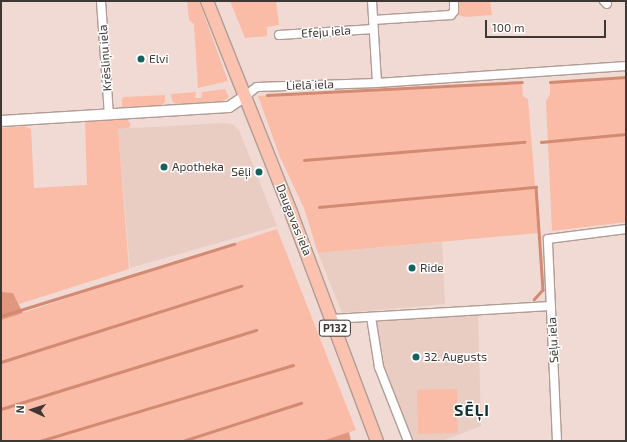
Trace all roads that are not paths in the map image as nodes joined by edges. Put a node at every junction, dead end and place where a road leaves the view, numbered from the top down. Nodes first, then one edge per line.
1 (101, 1) edge
2 (207, 1) edge
3 (372, 1) edge
4 (454, 1) edge
5 (373, 20) junction
6 (374, 29) junction
7 (279, 35) dead end
8 (626, 66) edge
9 (377, 83) junction
10 (244, 97) junction
11 (109, 115) junction
12 (1, 121) edge
13 (626, 229) edge
14 (551, 306) junction
15 (371, 317) junction
16 (332, 319) junction
17 (377, 441) edge
18 (408, 441) edge
19 (557, 441) edge

1 - 11 street, Krēsliņu iela
2 - 10 main road, Daugavas iela / P132
3 - 5 street
4 - 5 street
5 - 6 street
6 - 7 street, Efeju iela
6 - 9 street
8 - 9 street, Lielā iela
9 - 10 street, Lielā iela
10 - 11 street, Lielā iela
10 - 16 main road, Daugavas iela / P132
11 - 12 street, Lielā iela
13 - 14 street, Sēļu iela
14 - 15 street
14 - 19 street, Sēļu iela
15 - 16 street
15 - 18 street
16 - 17 main road, Daugavas iela / P132

